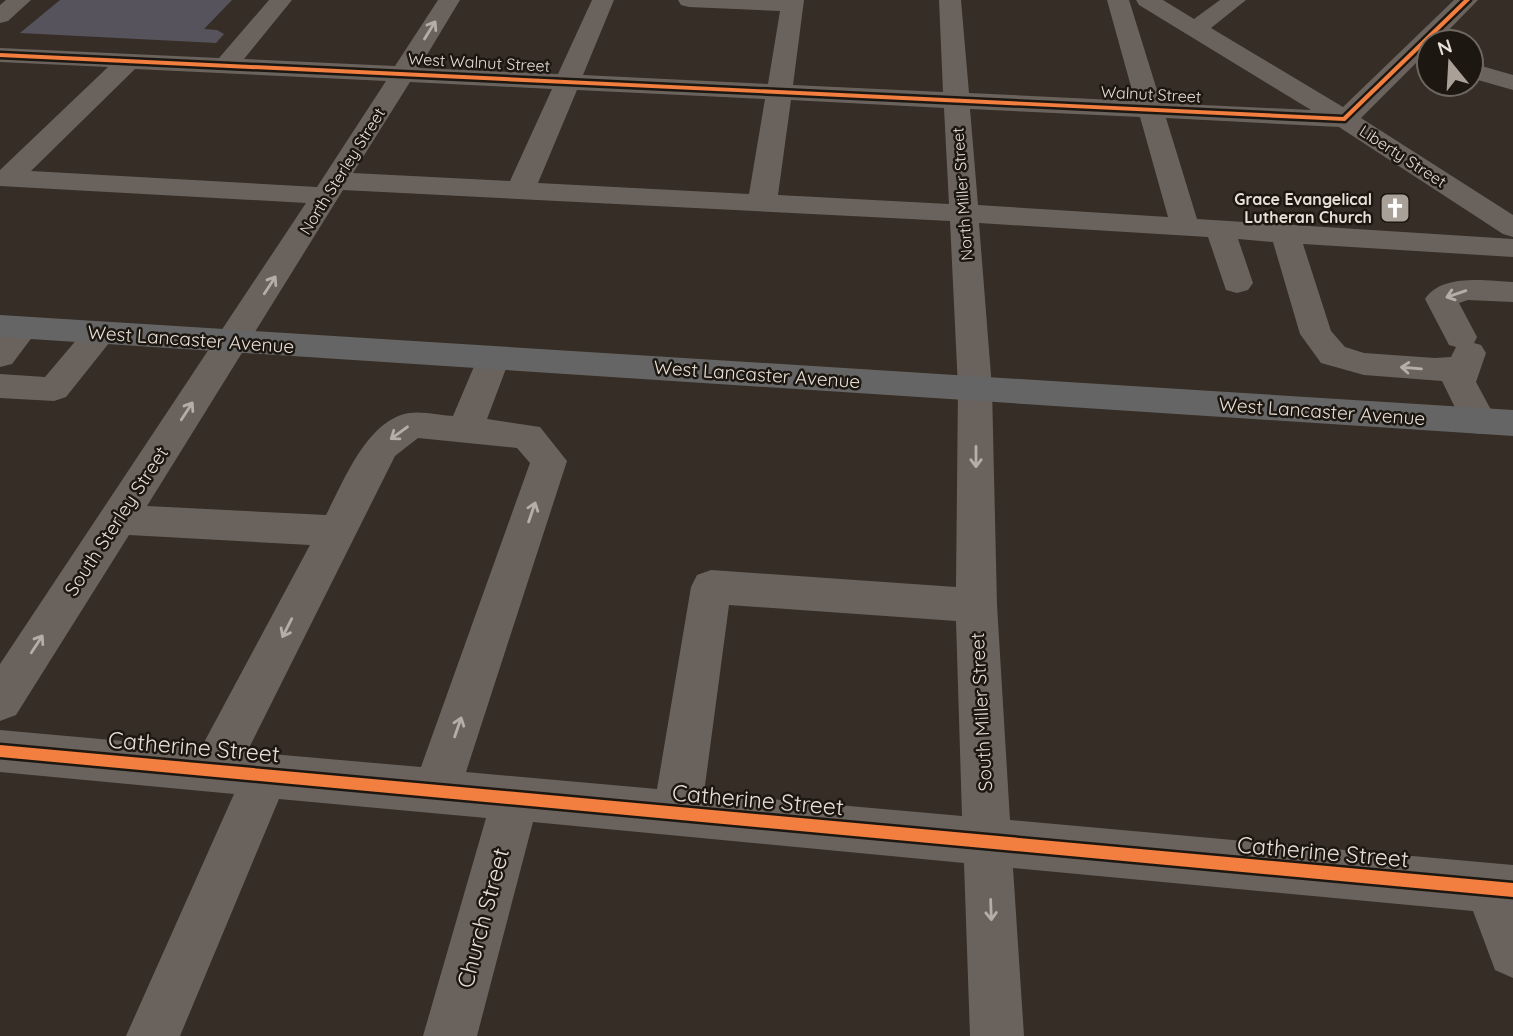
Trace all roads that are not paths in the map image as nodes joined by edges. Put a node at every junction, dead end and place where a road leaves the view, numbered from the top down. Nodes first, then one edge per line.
1 (20, 0) edge
2 (281, 0) edge
3 (449, 0) edge
4 (603, 0) edge
5 (689, 0) edge
6 (950, 0) edge
7 (1118, 0) edge
8 (1147, 0) edge
9 (1235, 0) edge
10 (1467, 0) edge
11 (793, 2) edge
12 (0, 16) edge
13 (1443, 28) edge
14 (1195, 29) junction
15 (0, 55) edge
16 (1415, 59) edge
17 (129, 61) junction
18 (225, 66) junction
19 (403, 74) junction
20 (1485, 74) edge
21 (568, 82) junction
22 (1513, 83) edge
23 (779, 92) junction
24 (956, 100) junction
25 (1151, 110) junction
26 (1345, 119) junction
27 (4, 178) edge
28 (331, 188) junction
29 (520, 191) junction
30 (762, 204) junction
31 (964, 214) junction
32 (1185, 226) junction
33 (1220, 228) junction
34 (1513, 228) edge
35 (1285, 233) junction
36 (1513, 248) edge
37 (1237, 283) dead end
38 (1513, 292) edge
39 (12, 327) edge
40 (101, 333) junction
41 (232, 341) junction
42 (1465, 352) junction
43 (0, 356) edge
44 (493, 358) junction
45 (0, 386) edge
46 (975, 388) junction
47 (1479, 421) junction
48 (1513, 423) edge
49 (465, 430) junction
50 (117, 519) junction
51 (337, 531) junction
52 (976, 605) junction
53 (0, 701) edge
54 (0, 751) edge
55 (214, 771) junction
56 (266, 775) junction
57 (436, 792) junction
58 (515, 799) junction
59 (677, 814) junction
60 (988, 842) junction
61 (1502, 889) edge
62 (1513, 952) edge
63 (153, 1036) edge
64 (450, 1036) edge
65 (997, 1036) edge

1 - 12 street
2 - 18 street
19 -> 3 street, North Sterley Street
4 - 21 street
5 - 11 street
6 - 24 street, North Miller Street
7 - 25 street
8 - 14 street, Liberty Street
9 - 14 street
10 - 13 street
11 - 23 street
14 - 26 street, Liberty Street
15 - 17 street, West Walnut Street
16 - 26 street
17 - 18 street, West Walnut Street
17 - 27 street
18 - 19 street, West Walnut Street
19 - 21 street, West Walnut Street
19 - 28 street, North Sterley Street
20 - 22 street
21 - 23 street, West Walnut Street
21 - 29 street
23 - 24 street, West Walnut Street
23 - 30 street
24 - 25 street, Walnut Street
24 - 31 street, North Miller Street
25 - 26 street, Walnut Street
25 - 32 street
26 - 34 street, Liberty Street
27 - 28 street
28 - 29 street
41 -> 28 street, North Sterley Street
29 - 30 street
30 - 31 street
31 - 32 street
31 - 46 street, North Miller Street
32 - 33 street
33 - 35 street
33 - 37 street
35 - 36 street
42 -> 35 street
38 -> 42 street
39 - 40 main road, West Lancaster Avenue
39 - 43 street
40 - 41 main road, West Lancaster Avenue
40 - 45 street
41 - 44 main road, West Lancaster Avenue
50 -> 41 street, South Sterley Street
42 - 47 street
44 - 46 main road, West Lancaster Avenue
44 - 49 street
46 - 47 main road, West Lancaster Avenue
46 -> 52 street, South Miller Street
47 - 48 main road, West Lancaster Avenue
49 -> 51 street
57 -> 49 street
50 - 51 street
53 -> 50 street, South Sterley Street
51 -> 55 street
52 - 59 street
52 - 60 street, South Miller Street
54 - 55 street, Catherine Street
55 - 56 street, Catherine Street
56 - 57 street, Catherine Street
56 - 63 street
57 - 58 street, Catherine Street
58 - 59 street, Catherine Street
58 - 64 street, Church Street
59 - 60 street, Catherine Street
60 - 61 street, Catherine Street
60 -> 65 street, South Miller Street
61 - 62 street

